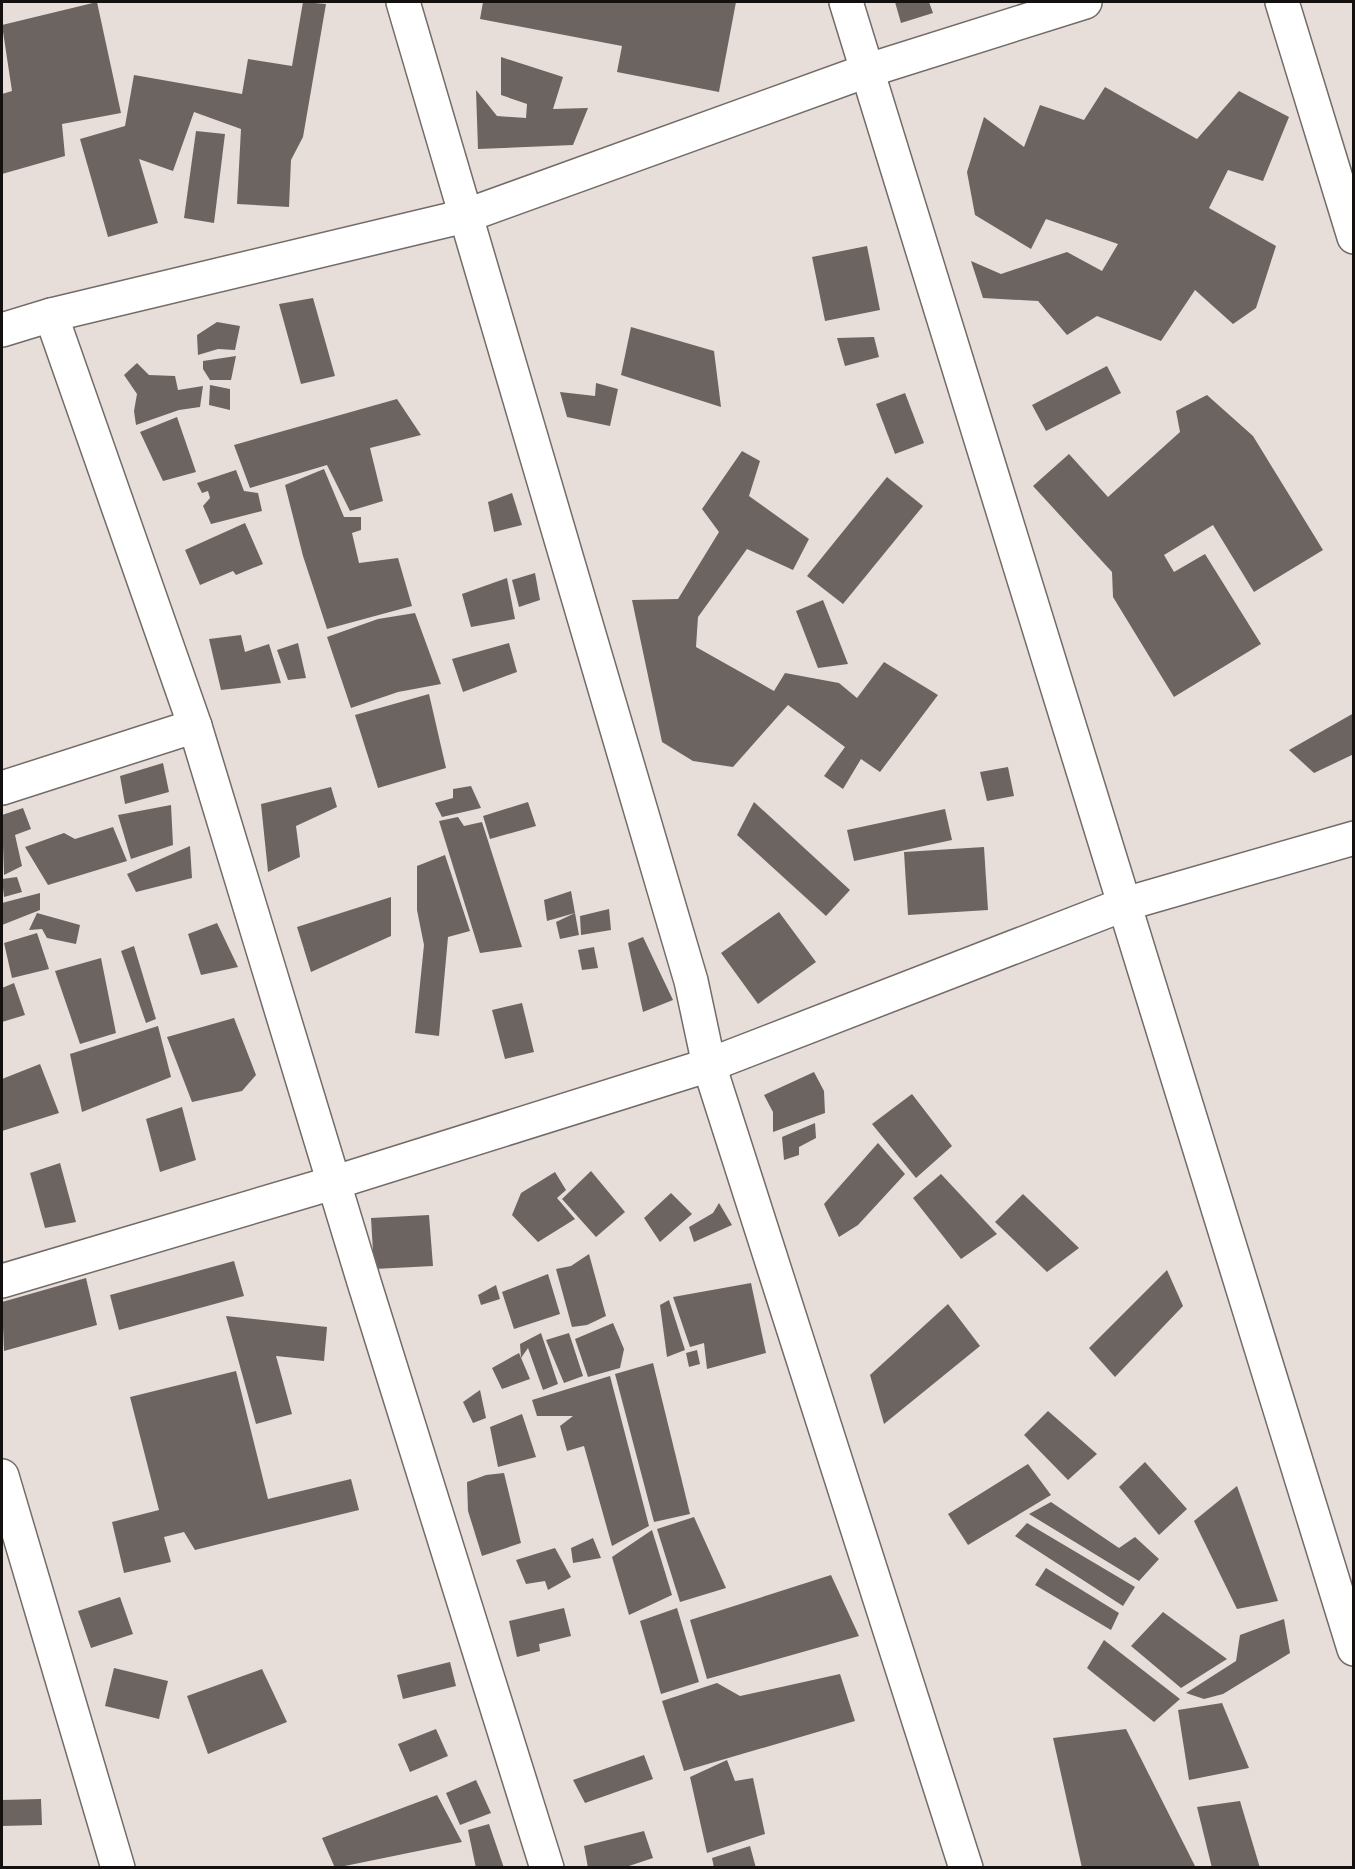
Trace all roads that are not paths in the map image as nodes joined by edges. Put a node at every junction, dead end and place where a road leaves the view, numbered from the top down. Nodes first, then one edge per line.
1 (403, 2) edge
2 (846, 2) edge
3 (1085, 2) edge
4 (1282, 2) edge
5 (866, 70) junction
6 (465, 216) junction
7 (1353, 237) edge
8 (51, 315) junction
9 (2, 330) edge
10 (195, 726) junction
11 (2, 788) edge
12 (1353, 838) edge
13 (1125, 904) junction
14 (709, 1065) junction
15 (336, 1182) junction
16 (2, 1281) edge
17 (2, 1476) edge
18 (1353, 1649) edge
19 (118, 1868) edge
20 (547, 1868) edge
21 (966, 1868) edge

1 - 6 street
2 - 5 street
3 - 5 street
4 - 7 street
5 - 6 street
5 - 13 street
6 - 8 street
6 - 14 street
8 - 9 street
8 - 10 street
10 - 11 street
10 - 15 street
12 - 13 street
13 - 14 street
13 - 18 street
14 - 15 street
14 - 21 street
15 - 16 street
15 - 20 street
17 - 19 street

